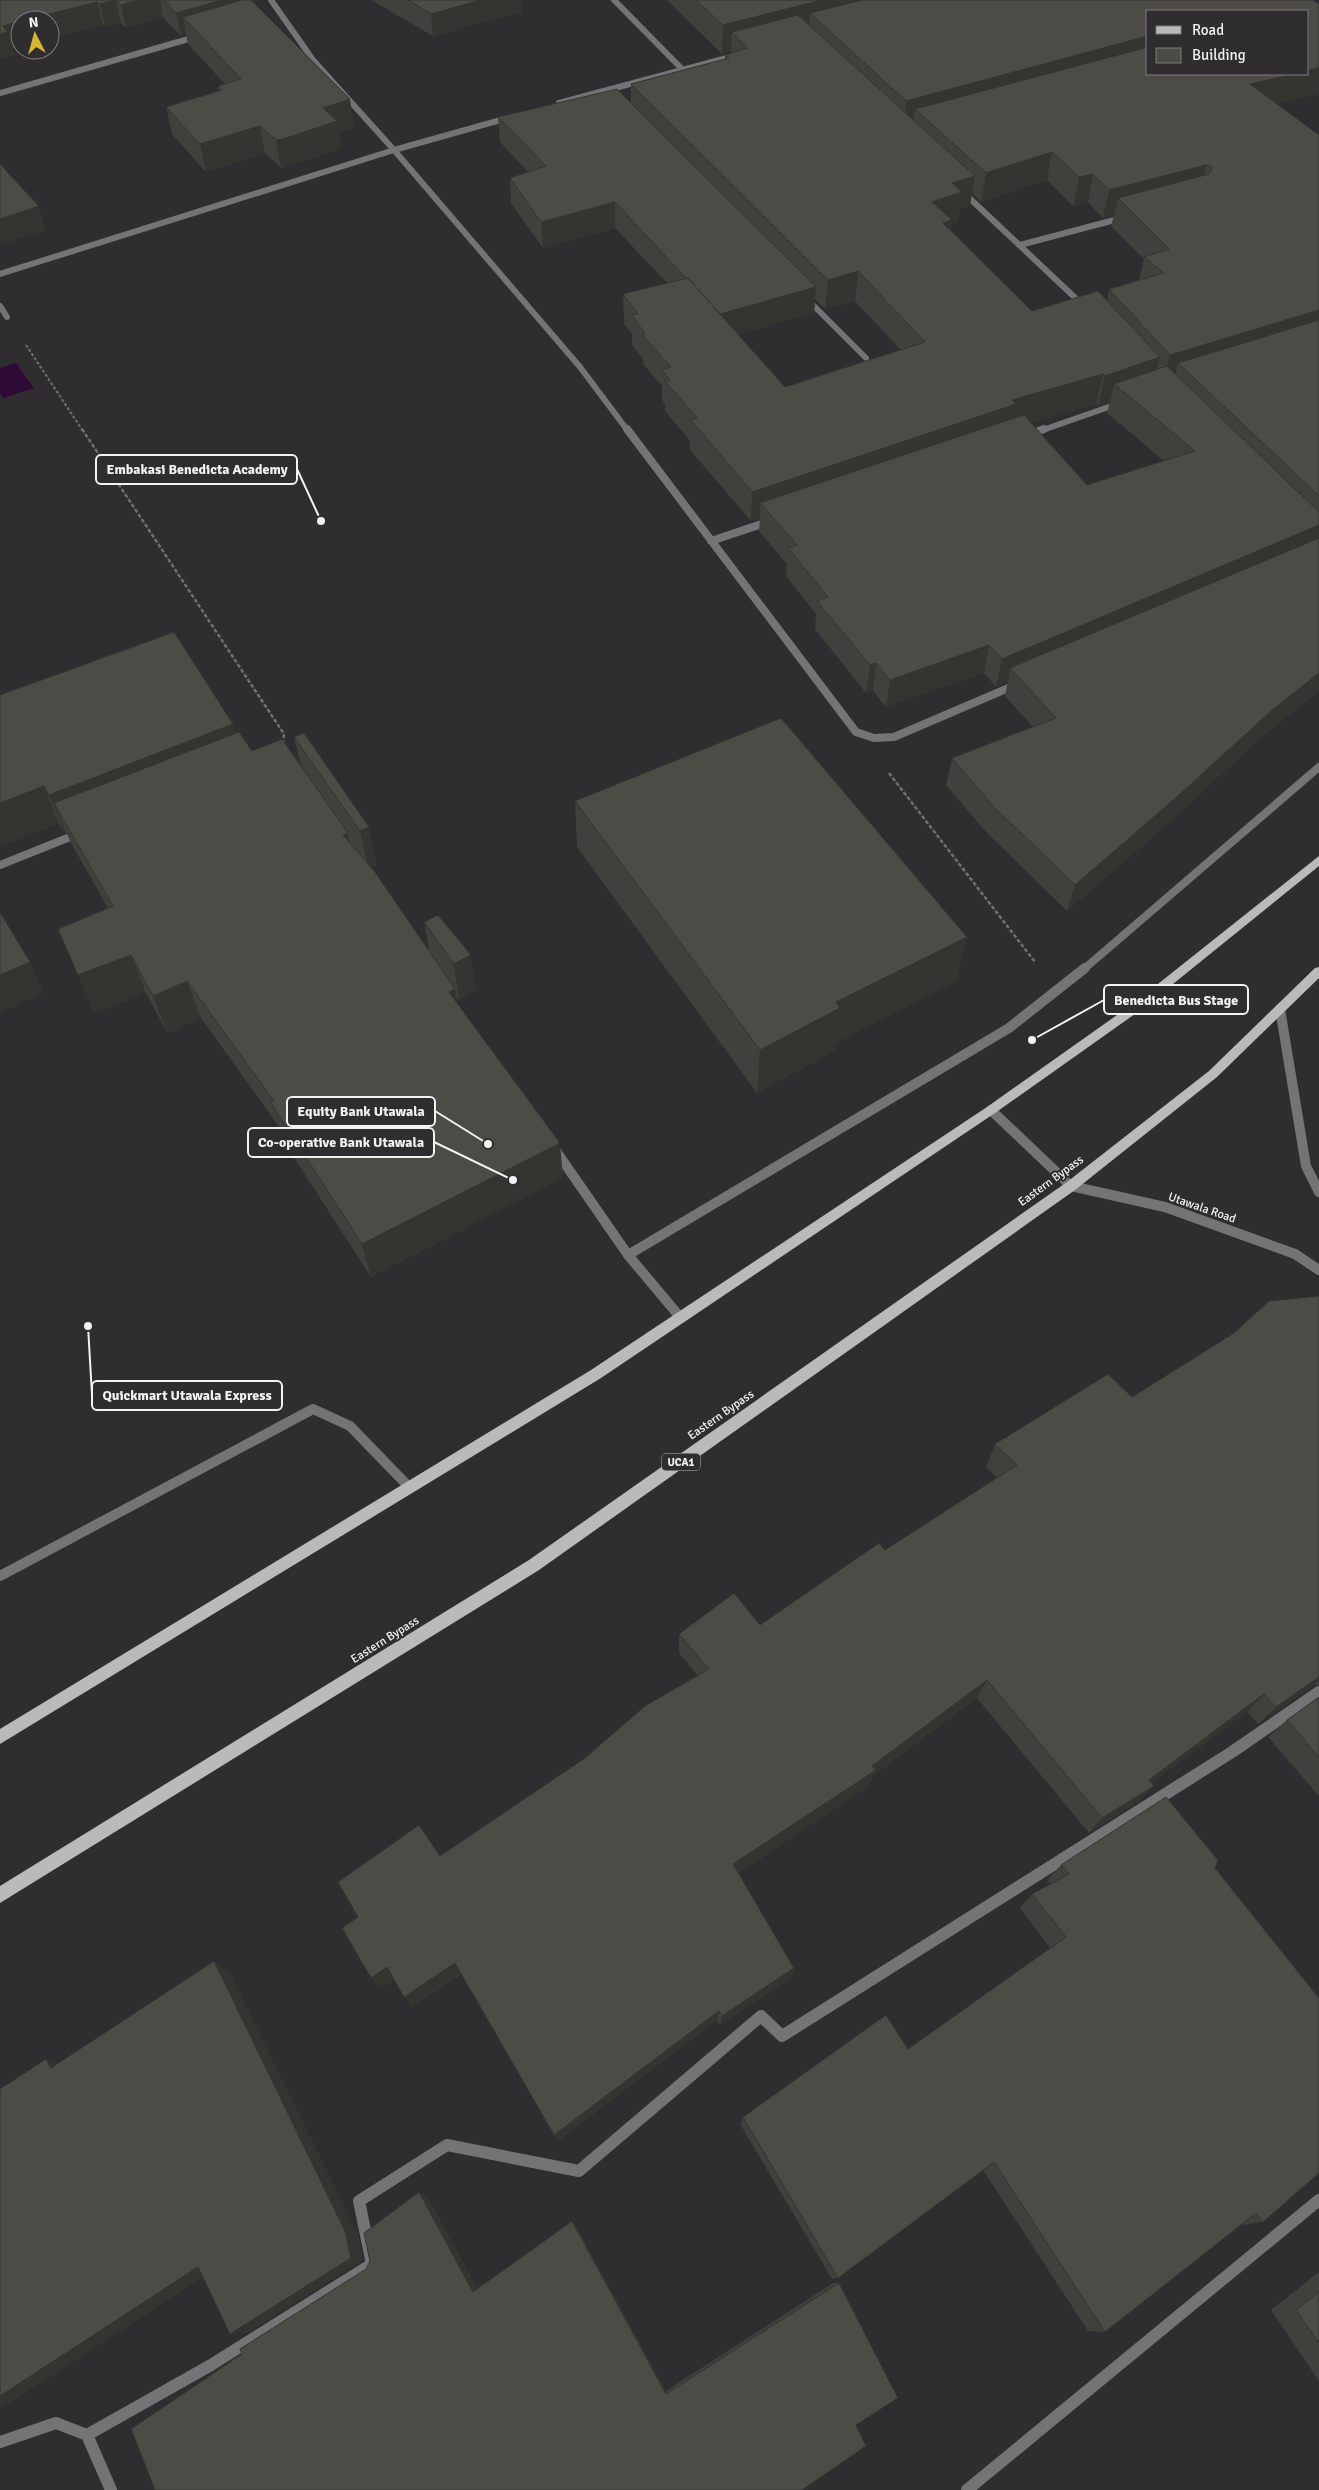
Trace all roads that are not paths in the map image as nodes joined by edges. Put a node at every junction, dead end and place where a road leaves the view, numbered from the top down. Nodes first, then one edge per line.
1 (271, 0) edge
2 (614, 0) edge
3 (279, 13) junction
4 (270, 16) edge
5 (205, 34) edge
6 (744, 53) edge
7 (682, 69) junction
8 (602, 91) junction
9 (0, 93) edge
10 (609, 98) edge
11 (555, 104) edge
12 (517, 115) edge
13 (394, 150) junction
14 (958, 187) edge
15 (1134, 215) edge
16 (1020, 245) junction
17 (0, 274) edge
18 (803, 295) edge
19 (0, 306) edge
20 (1089, 310) edge
21 (7, 317) road end
22 (866, 358) dead end
23 (1132, 399) edge
24 (1020, 437) edge
25 (776, 519) edge
26 (711, 541) junction
27 (1030, 679) edge
28 (1319, 767) edge
29 (93, 828) edge
30 (1319, 860) edge
31 (0, 865) edge
32 (1319, 971) edge
33 (1280, 1009) junction
34 (991, 1110) junction
35 (547, 1136) edge
36 (1071, 1186) junction
37 (1319, 1192) edge
38 (628, 1255) junction
39 (1319, 1270) edge
40 (680, 1317) junction
41 (410, 1488) junction
42 (0, 1576) edge
43 (1319, 1692) edge
44 (0, 1737) edge
45 (0, 1895) edge
46 (1319, 2200) edge
47 (87, 2435) junction
48 (0, 2442) edge
49 (111, 2490) edge
50 (967, 2490) edge

1 - 3 street
2 - 7 street
3 - 4 street
3 - 13 street
5 - 9 street
6 - 7 street
7 - 8 street
8 - 10 street
8 - 11 street
12 - 13 street
13 - 17 street
13 - 26 street
14 - 16 street
15 - 16 street
16 - 20 street
18 - 22 street
19 - 21 street
23 - 24 street
25 - 26 street
26 - 27 street
28 - 38 street
29 - 31 street
30 - 34 main road
32 - 33 main road, Eastern Bypass / UCA1
33 - 36 main road, Eastern Bypass / UCA1
33 - 37 street
34 - 36 street
34 - 40 main road
35 - 38 street
36 - 39 street, Utawala Road
36 - 45 main road, Eastern Bypass / UCA1
38 - 40 street
40 - 41 main road
41 - 42 street
41 - 44 main road
43 - 47 street
46 - 50 street
47 - 48 street
47 - 49 street

